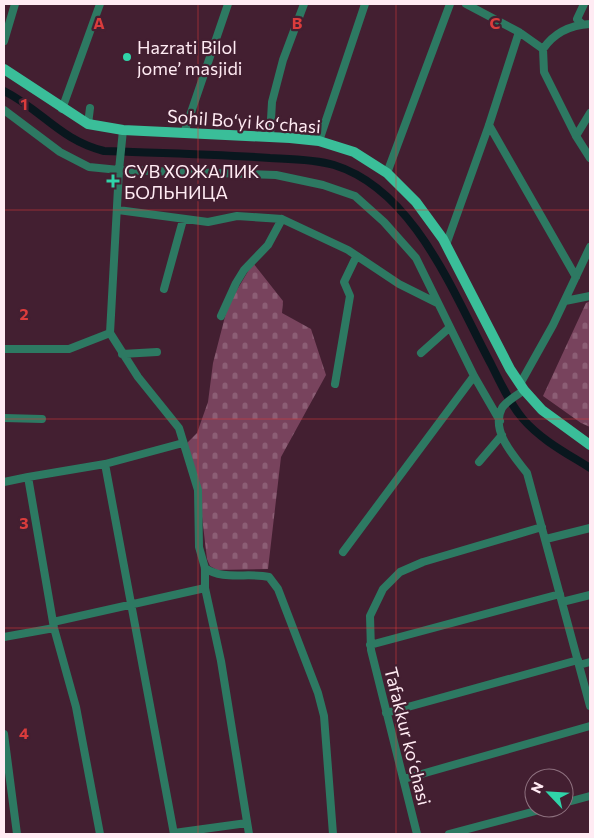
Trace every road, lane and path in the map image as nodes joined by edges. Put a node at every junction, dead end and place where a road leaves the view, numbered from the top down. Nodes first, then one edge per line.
1 (15, 4) edge
2 (100, 4) edge
3 (228, 4) edge
4 (304, 4) edge
5 (364, 4) edge
6 (450, 4) edge
7 (466, 4) edge
8 (584, 4) edge
9 (586, 24) edge
10 (519, 32) junction
11 (4, 41) edge
12 (543, 49) junction
13 (4, 69) edge
14 (62, 108) junction
15 (90, 108) dead end
16 (4, 110) edge
17 (590, 113) edge
18 (88, 124) junction
19 (489, 125) junction
20 (123, 133) junction
21 (184, 133) junction
22 (576, 136) junction
23 (270, 137) junction
24 (319, 141) junction
25 (590, 158) edge
26 (119, 167) junction
27 (387, 172) junction
28 (118, 210) junction
29 (282, 219) junction
30 (183, 220) junction
31 (446, 245) junction
32 (590, 247) edge
33 (356, 257) junction
34 (576, 277) junction
35 (164, 289) dead end
36 (590, 296) edge
37 (565, 301) junction
38 (436, 303) junction
39 (221, 316) dead end
40 (449, 328) junction
41 (110, 333) junction
42 (4, 349) edge
43 (157, 352) dead end
44 (421, 353) dead end
45 (122, 354) junction
46 (474, 376) junction
47 (335, 384) dead end
48 (522, 387) junction
49 (4, 418) edge
50 (42, 419) dead end
51 (500, 421) junction
52 (502, 434) junction
53 (183, 443) junction
54 (590, 445) edge
55 (479, 462) dead end
56 (105, 464) junction
57 (28, 477) junction
58 (4, 482) edge
59 (542, 527) junction
60 (590, 528) edge
61 (546, 539) junction
62 (343, 552) dead end
63 (205, 568) junction
64 (205, 588) junction
65 (590, 594) edge
66 (561, 598) junction
67 (130, 603) junction
68 (54, 625) junction
69 (4, 637) edge
70 (370, 645) junction
71 (579, 662) junction
72 (590, 662) edge
73 (590, 706) edge
74 (386, 713) junction
75 (590, 726) edge
76 (4, 734) edge
77 (404, 779) junction
78 (590, 796) edge
79 (574, 800) edge
80 (524, 814) edge
81 (247, 824) junction
82 (17, 834) edge
83 (100, 834) edge
84 (174, 834) edge
85 (249, 834) edge
86 (333, 834) edge
87 (417, 834) edge
88 (450, 834) edge

1 - 11 street
2 - 14 street
3 - 21 street
4 - 23 street
5 - 24 street
6 - 27 street
7 - 10 street
8 - 9 street
9 - 12 street
10 - 12 street
10 - 19 street
12 - 22 street
13 - 14 main road, Sohil Boʻyi koʻchasi
14 - 18 main road, Sohil Boʻyi koʻchasi
15 - 18 street
16 - 26 street
17 - 22 street
18 - 20 main road, Sohil Boʻyi koʻchasi
19 - 31 street
19 - 34 street
20 - 21 main road, Sohil Boʻyi koʻchasi
20 - 26 street
21 - 23 main road, Sohil Boʻyi koʻchasi
22 - 25 street
23 - 24 main road, Sohil Boʻyi koʻchasi
24 - 27 main road, Sohil Boʻyi koʻchasi
26 - 28 street
26 - 38 street
27 - 31 main road, Sohil Boʻyi koʻchasi
28 - 30 street
28 - 41 street
29 - 30 street
29 - 33 street
29 - 39 street
30 - 35 street
31 - 48 main road, Sohil Boʻyi koʻchasi
32 - 34 street
33 - 38 street
33 - 47 street
34 - 37 street
36 - 37 street
37 - 48 street
38 - 40 street
40 - 44 street
40 - 46 street
41 - 42 street
41 - 45 street
43 - 45 street
45 - 53 street
46 - 51 street
46 - 62 street
48 - 51 street
48 - 54 main road, Sohil Boʻyi koʻchasi
49 - 50 street
51 - 52 street
52 - 55 street
52 - 59 street
53 - 56 street
53 - 63 street
56 - 57 street
56 - 67 street
57 - 58 street
57 - 68 street
59 - 61 street
59 - 70 street, Tafakkur koʻchasi
60 - 61 street
61 - 66 street
63 - 64 street
63 - 86 street
64 - 67 street
64 - 81 street
65 - 66 street
66 - 70 street
66 - 71 street
67 - 68 street
67 - 84 street
68 - 69 street
68 - 83 street
70 - 74 street, Tafakkur koʻchasi
71 - 72 street
71 - 73 street
71 - 74 street
74 - 77 street, Tafakkur koʻchasi
75 - 77 street
76 - 82 street
77 - 87 street, Tafakkur koʻchasi
78 - 79 street
80 - 88 street
81 - 84 street
81 - 85 street

